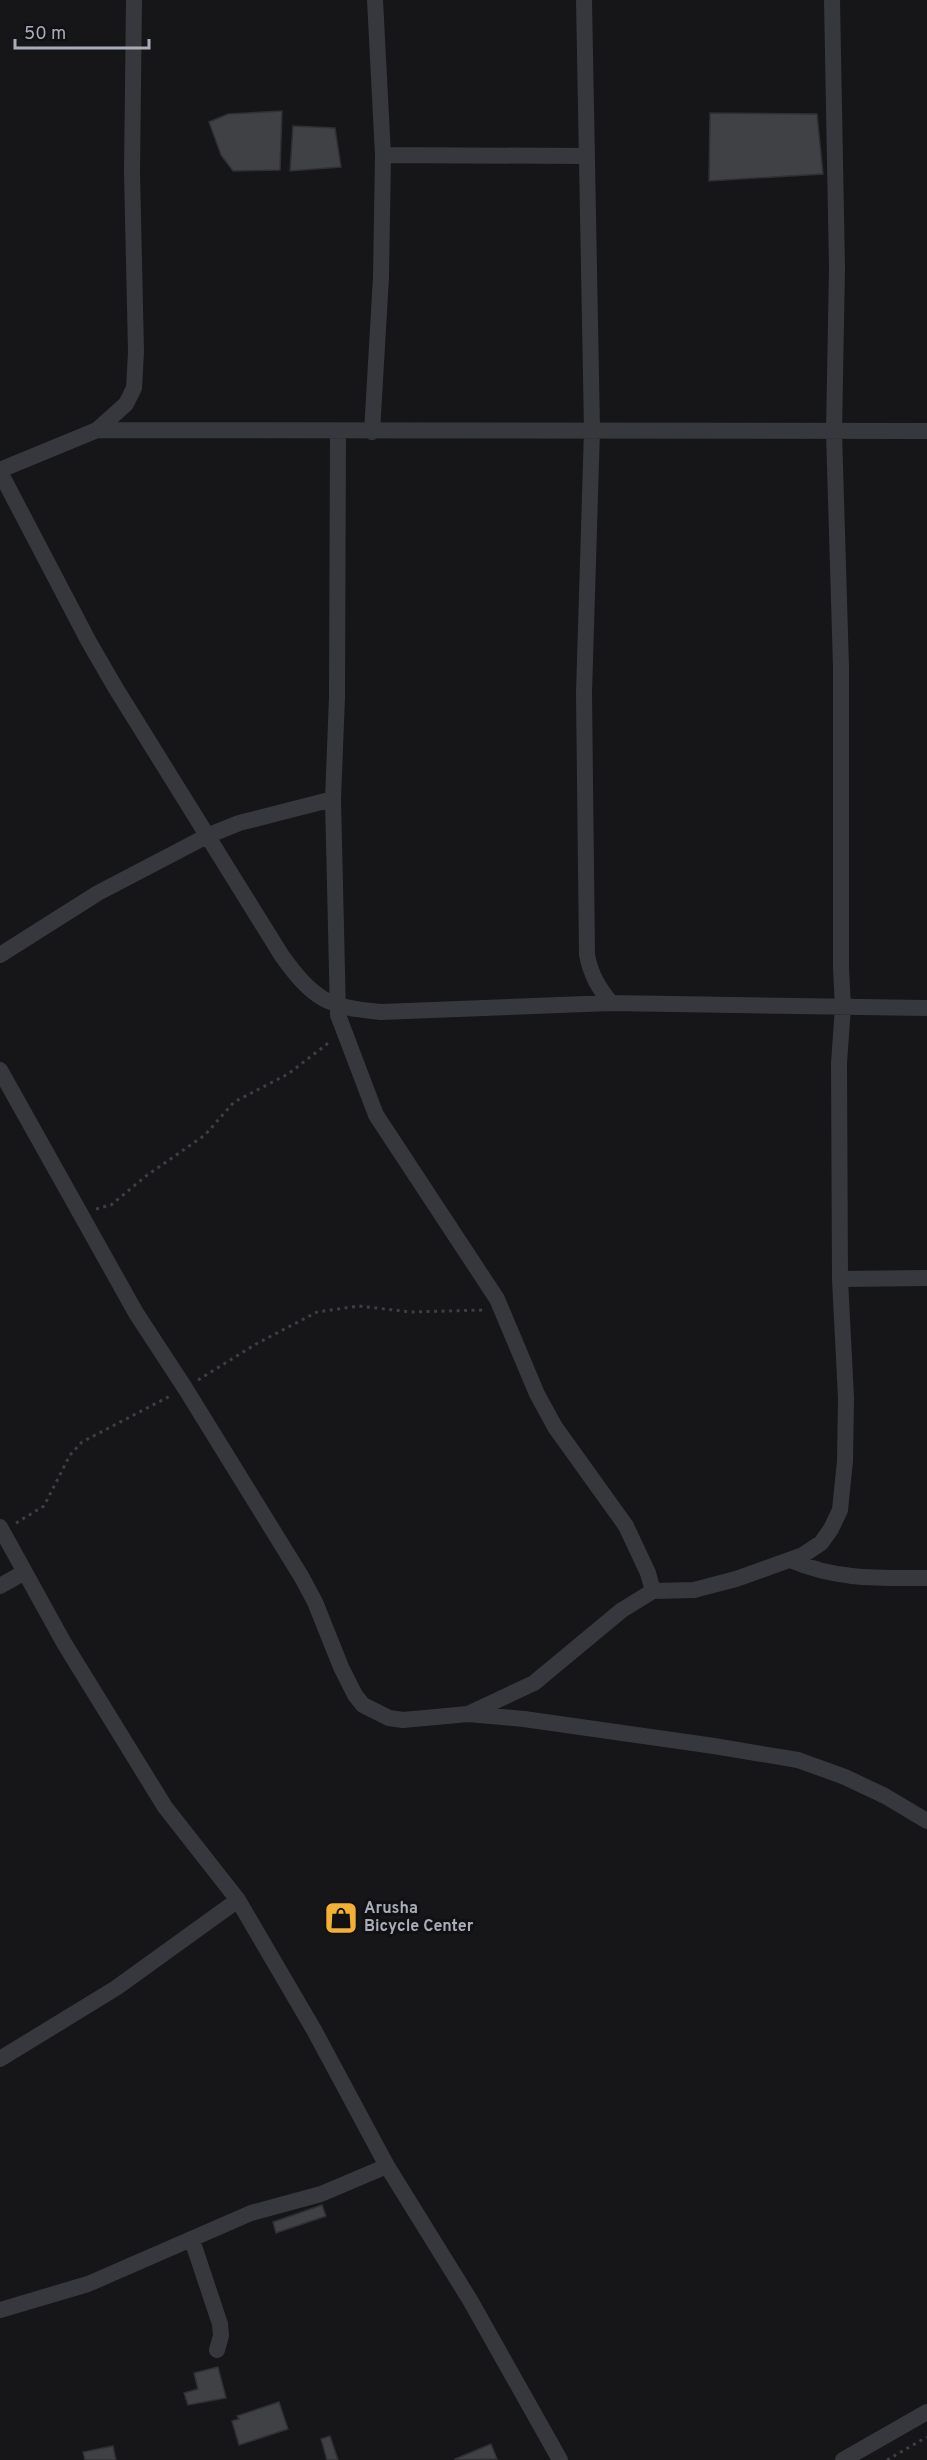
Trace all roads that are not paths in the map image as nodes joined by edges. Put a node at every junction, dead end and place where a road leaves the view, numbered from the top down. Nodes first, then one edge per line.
1 (135, 0) edge
2 (375, 0) edge
3 (585, 0) edge
4 (832, 0) edge
5 (383, 155) junction
6 (586, 156) junction
7 (97, 430) junction
8 (592, 430) junction
9 (927, 431) edge
10 (338, 432) junction
11 (372, 432) junction
12 (834, 432) junction
13 (0, 471) edge
14 (333, 799) junction
15 (207, 836) junction
16 (0, 955) edge
17 (611, 1003) junction
18 (336, 1005) junction
19 (843, 1007) junction
20 (927, 1008) edge
21 (0, 1070) edge
22 (927, 1278) edge
23 (840, 1279) junction
24 (1, 1529) edge
25 (790, 1560) junction
26 (23, 1573) junction
27 (927, 1578) edge
28 (0, 1586) edge
29 (653, 1591) junction
30 (468, 1714) junction
31 (927, 1821) edge
32 (238, 1899) junction
33 (0, 2060) edge
34 (387, 2166) junction
35 (192, 2240) junction
36 (0, 2310) edge
37 (217, 2350) dead end
38 (927, 2412) edge
39 (554, 2458) edge
40 (843, 2460) edge

1 - 7 street
2 - 5 street
3 - 6 street
4 - 12 street
5 - 6 street
5 - 11 street
6 - 8 street
7 - 10 street
7 - 13 street
8 - 11 street
8 - 12 street
8 - 17 street
9 - 12 street
10 - 11 street
10 - 14 street
12 - 19 street
13 - 15 street
14 - 15 street
14 - 18 street
15 - 16 street
15 - 18 street
17 - 18 street
17 - 19 street
18 - 29 street
19 - 20 street
19 - 23 street
21 - 30 street
22 - 23 street
23 - 25 street
24 - 26 street
25 - 27 street
25 - 29 street
26 - 28 street
26 - 32 street
29 - 30 street
30 - 31 street
32 - 33 street
32 - 34 street
34 - 35 street
34 - 39 street
35 - 36 street
35 - 37 street
38 - 40 street

